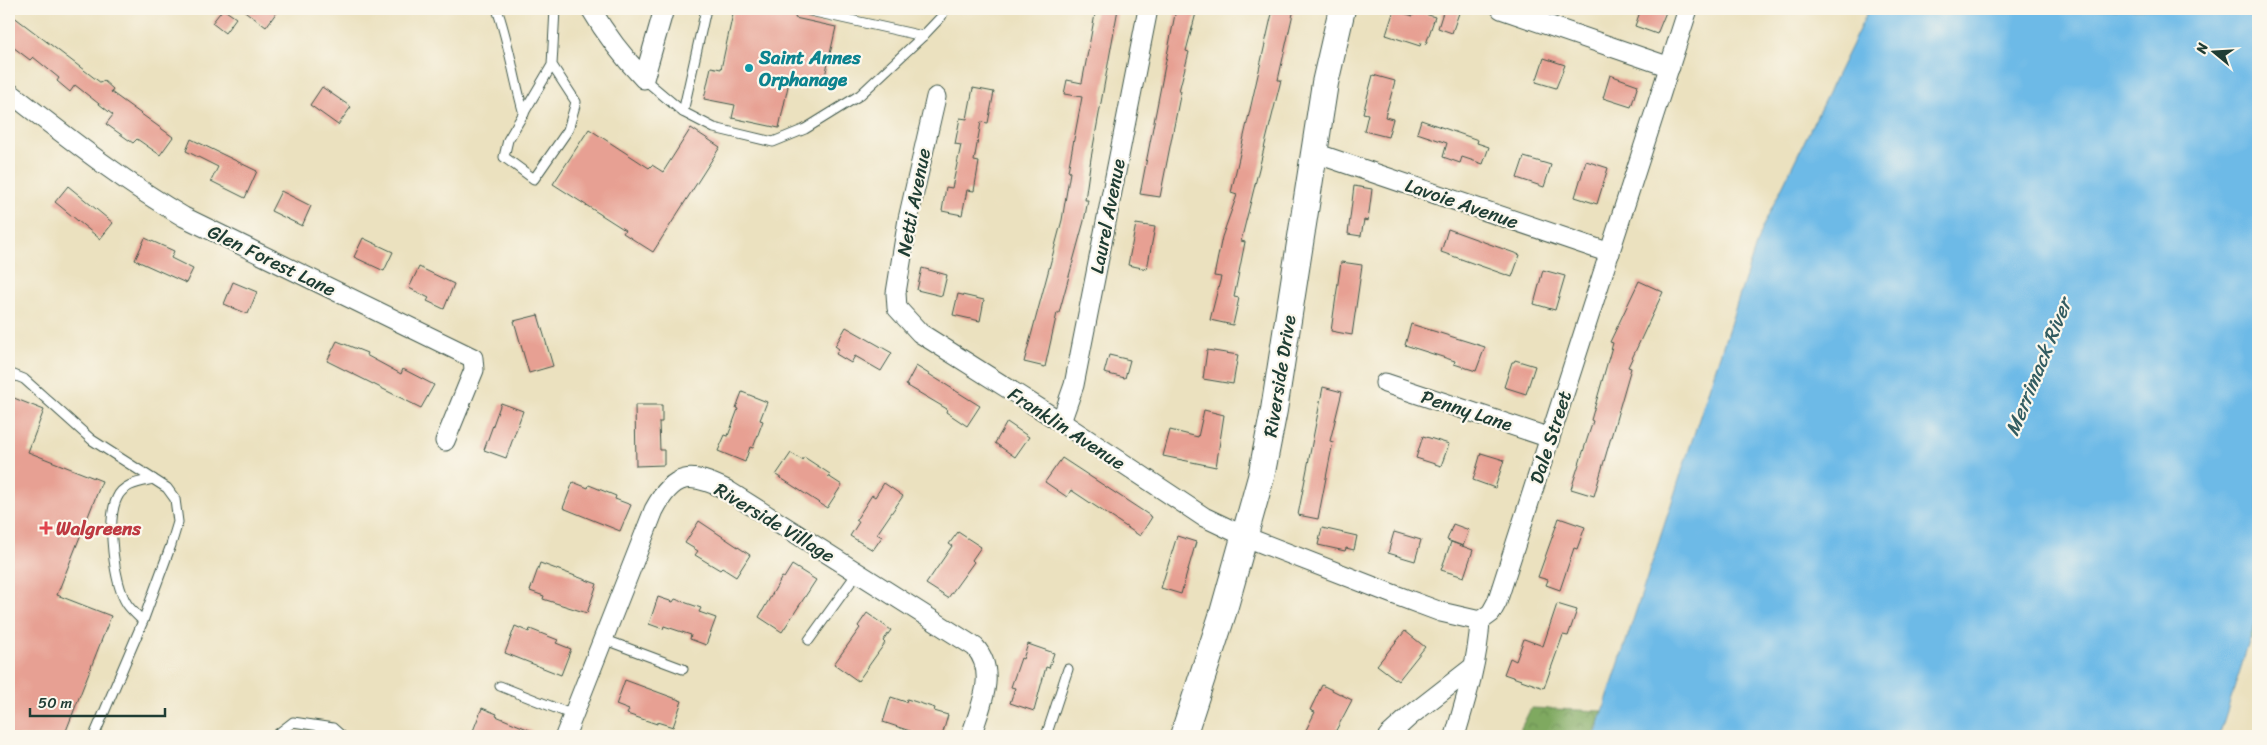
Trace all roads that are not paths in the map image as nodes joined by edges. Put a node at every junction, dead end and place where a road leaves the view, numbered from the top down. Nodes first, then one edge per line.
1 (497, 9) edge
2 (555, 9) edge
3 (591, 9) edge
4 (664, 9) edge
5 (706, 9) edge
6 (944, 9) edge
7 (1148, 9) edge
8 (1342, 9) edge
9 (1501, 9) edge
10 (1688, 9) edge
11 (810, 11) dead end
12 (923, 36) junction
13 (552, 64) junction
14 (1670, 67) junction
15 (644, 79) junction
16 (9, 92) edge
17 (936, 97) dead end
18 (683, 112) junction
19 (524, 114) junction
20 (1315, 153) junction
21 (1610, 253) junction
22 (897, 308) joint
23 (9, 373) edge
24 (1385, 383) dead end
25 (1061, 422) junction
26 (1550, 438) junction
27 (445, 441) dead end
28 (153, 479) junction
29 (1246, 537) junction
30 (858, 572) junction
31 (1480, 621) junction
32 (143, 622) junction
33 (603, 639) junction
34 (809, 640) dead end
35 (1473, 667) junction
36 (683, 669) dead end
37 (1068, 669) dead end
38 (500, 686) dead end
39 (573, 715) junction
40 (94, 736) edge
41 (275, 736) edge
42 (342, 736) edge
43 (565, 736) edge
44 (971, 736) edge
45 (1046, 736) edge
46 (1183, 736) edge
47 (1388, 736) edge
48 (1455, 736) edge

1 - 19 lane
2 - 13 lane
3 - 15 street
4 - 15 street
5 - 18 lane
6 - 12 lane
7 - 25 street, Laurel Avenue
8 - 20 main road, Riverside Drive
9 - 14 street
10 - 14 street, Dale Street
11 - 12 lane
12 - 18 lane
13 - 19 lane
13 - 19 lane
14 - 21 street, Dale Street
15 - 18 lane
16 - 27 street, Glen Forest Lane
17 - 22 street, Netti Avenue
20 - 21 street, Lavoie Avenue
20 - 29 main road, Riverside Drive
21 - 26 street, Dale Street
22 - 25 street, Franklin Avenue
23 - 28 lane
24 - 26 street, Penny Lane
25 - 29 street, Franklin Avenue
26 - 31 street, Dale Street
28 - 32 lane
28 - 32 lane
29 - 31 street
29 - 46 main road, Riverside Drive
30 - 33 street, Riverside Village
30 - 34 lane
30 - 44 street, Riverside Village
31 - 35 street
32 - 40 lane
33 - 36 lane
33 - 39 street, Riverside Village
35 - 47 street
35 - 48 street
37 - 45 lane
38 - 39 lane
39 - 43 street, Riverside Village
41 - 42 lane

